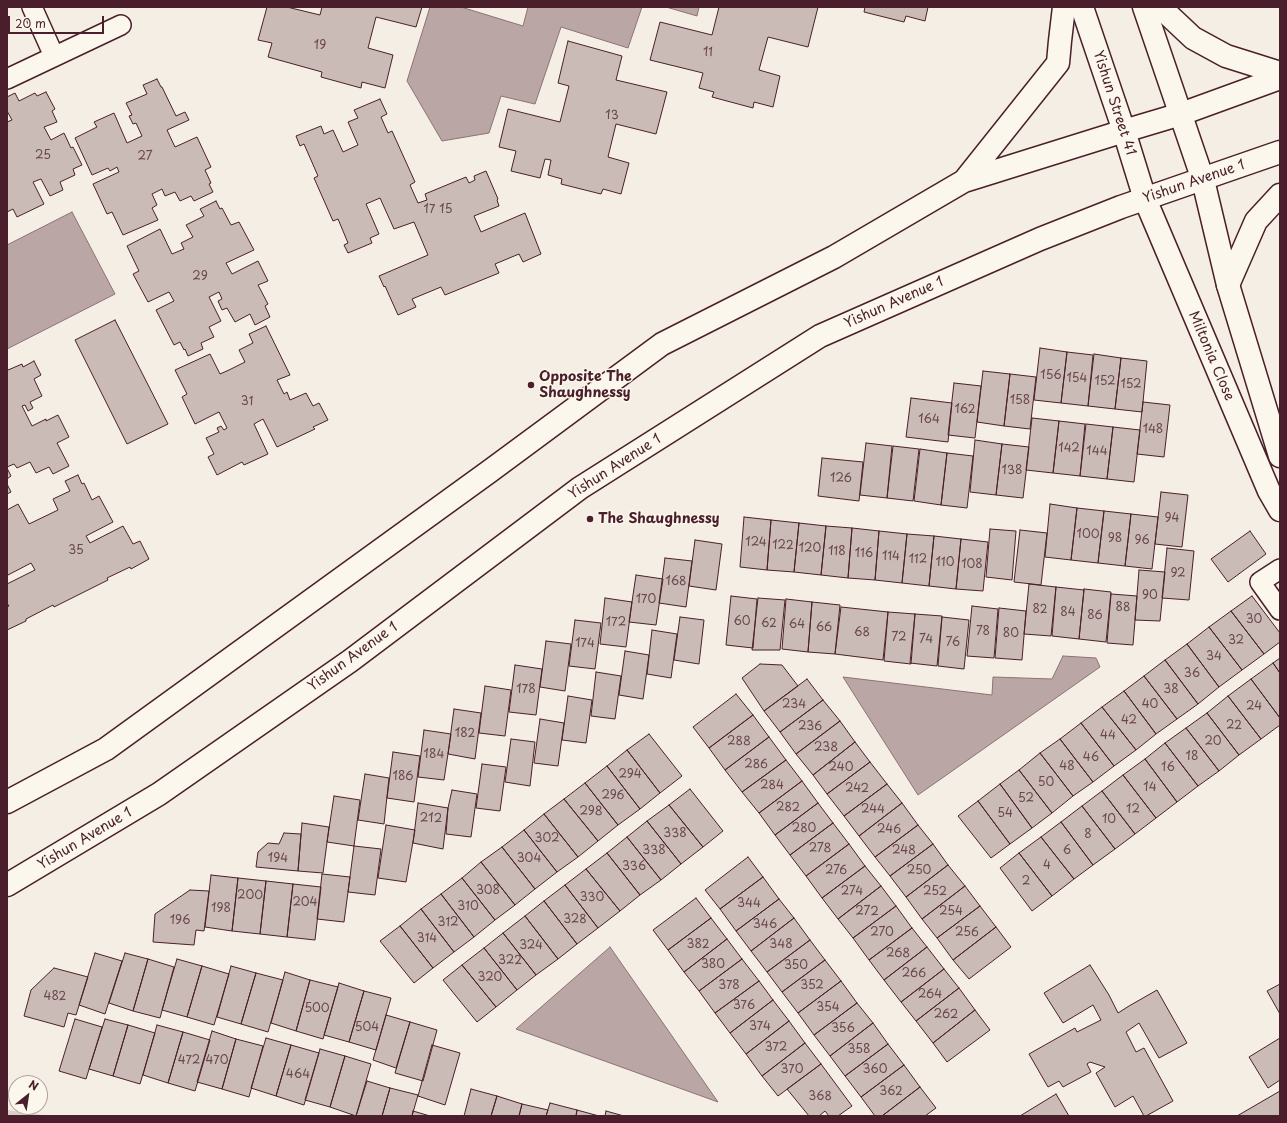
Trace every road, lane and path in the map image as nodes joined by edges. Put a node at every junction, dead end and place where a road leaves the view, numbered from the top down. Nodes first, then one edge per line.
1 (32, 7) edge
2 (1064, 7) edge
3 (1082, 7) edge
4 (1144, 7) edge
5 (1160, 7) edge
6 (121, 25) dead end
7 (54, 56) junction
8 (1280, 73) edge
9 (7, 78) edge
10 (1280, 78) edge
11 (1181, 114) junction
12 (1124, 131) junction
13 (1280, 152) edge
14 (1202, 180) junction
15 (964, 181) junction
16 (1280, 195) edge
17 (1145, 199) junction
18 (1228, 285) junction
19 (1280, 456) edge
20 (1280, 510) edge
21 (1280, 569) edge
22 (1280, 610) edge
23 (7, 802) edge
24 (7, 886) edge

1 - 7 lane
2 - 15 main road
3 - 12 main road, Yishun Street 41
4 - 11 main road
5 - 8 main road
6 - 7 lane
7 - 9 lane
10 - 11 main road
11 - 12 main road
11 - 14 main road
12 - 15 main road
12 - 17 main road, Yishun Street 41
13 - 14 main road, Yishun Avenue 1
14 - 17 main road, Yishun Avenue 1
14 - 18 main road
15 - 23 main road
16 - 18 main road
17 - 20 main road, Miltonia Close
17 - 24 main road, Yishun Avenue 1
18 - 19 main road
21 - 22 lane

